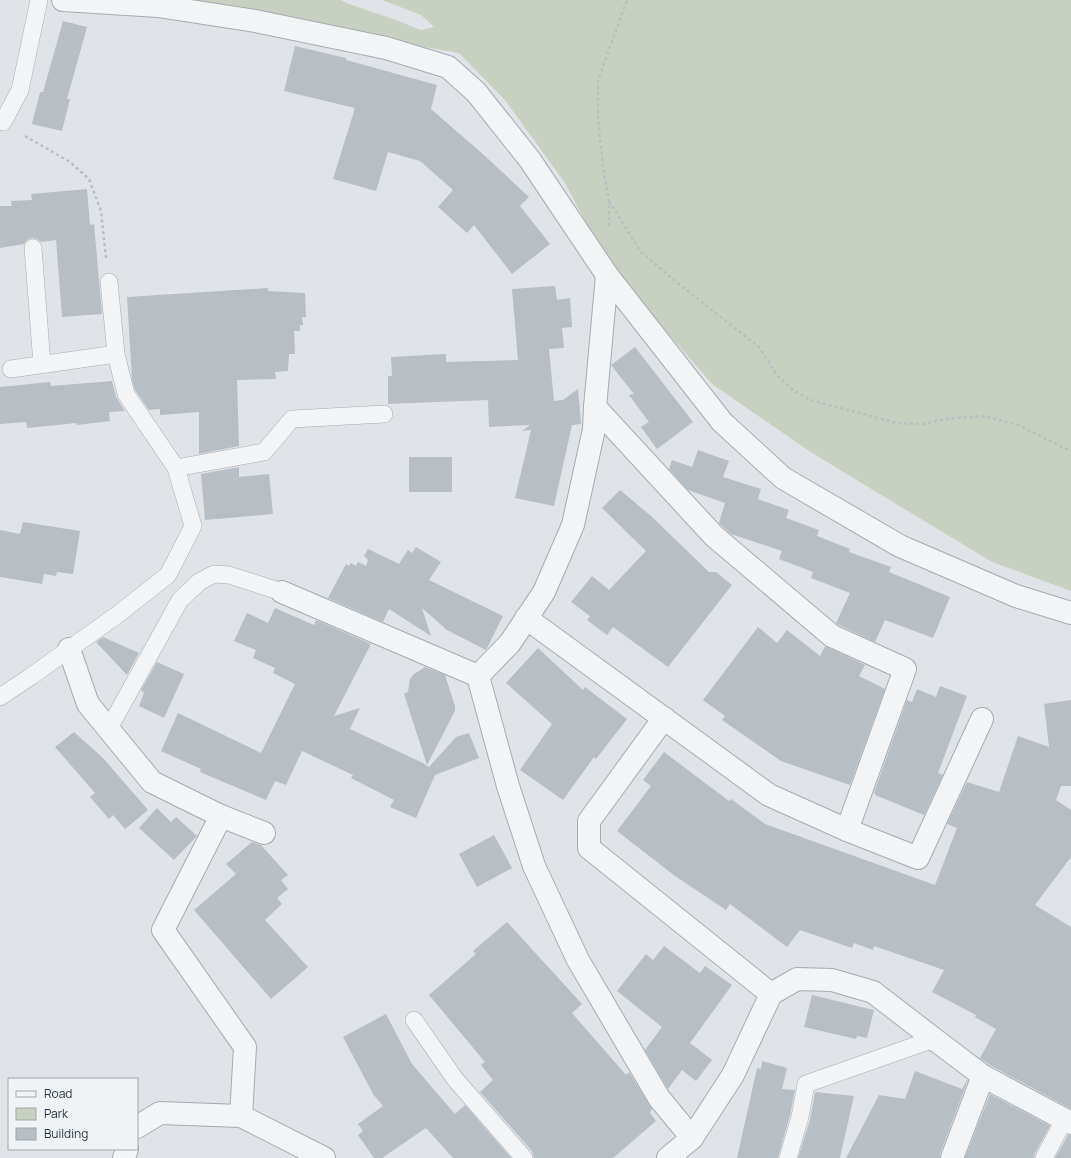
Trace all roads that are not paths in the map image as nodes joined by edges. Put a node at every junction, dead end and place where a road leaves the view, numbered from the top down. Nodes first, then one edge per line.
1 (39, 0) edge
2 (63, 0) edge
3 (3, 122) road end
4 (33, 248) dead end
5 (607, 275) junction
6 (109, 282) road end
7 (116, 354) junction
8 (42, 364) junction
9 (11, 369) dead end
10 (595, 407) junction
11 (384, 414) dead end
12 (176, 468) junction
13 (282, 592) joint
14 (1071, 613) edge
15 (526, 618) junction
16 (69, 649) junction
17 (478, 676) junction
18 (0, 697) edge
19 (664, 718) junction
20 (982, 719) dead end
21 (108, 730) junction
22 (221, 816) junction
23 (847, 830) junction
24 (264, 833) dead end
25 (771, 994) junction
26 (414, 1020) dead end
27 (934, 1039) junction
28 (984, 1076) junction
29 (241, 1116) junction
30 (1067, 1122) edge
31 (138, 1126) edge
32 (692, 1138) junction
33 (324, 1158) edge
34 (524, 1158) edge
35 (668, 1158) edge
36 (788, 1158) edge
37 (952, 1158) edge
38 (1044, 1158) edge

1 - 3 lane
2 - 5 street
4 - 8 lane
5 - 10 street
5 - 14 street
6 - 7 lane
7 - 8 lane
7 - 12 lane
8 - 9 lane
10 - 15 street
10 - 23 street
11 - 12 lane
12 - 16 lane
13 - 17 street
13 - 21 lane
15 - 17 street
15 - 19 street
16 - 18 lane
16 - 21 street
17 - 32 street
19 - 23 street
19 - 25 street
20 - 23 street
21 - 22 street
22 - 24 street
22 - 29 street
25 - 27 street
25 - 32 street
26 - 34 lane
27 - 28 street
27 - 36 lane
28 - 30 street
28 - 37 street
29 - 31 street
29 - 33 street
30 - 38 lane
32 - 35 street

